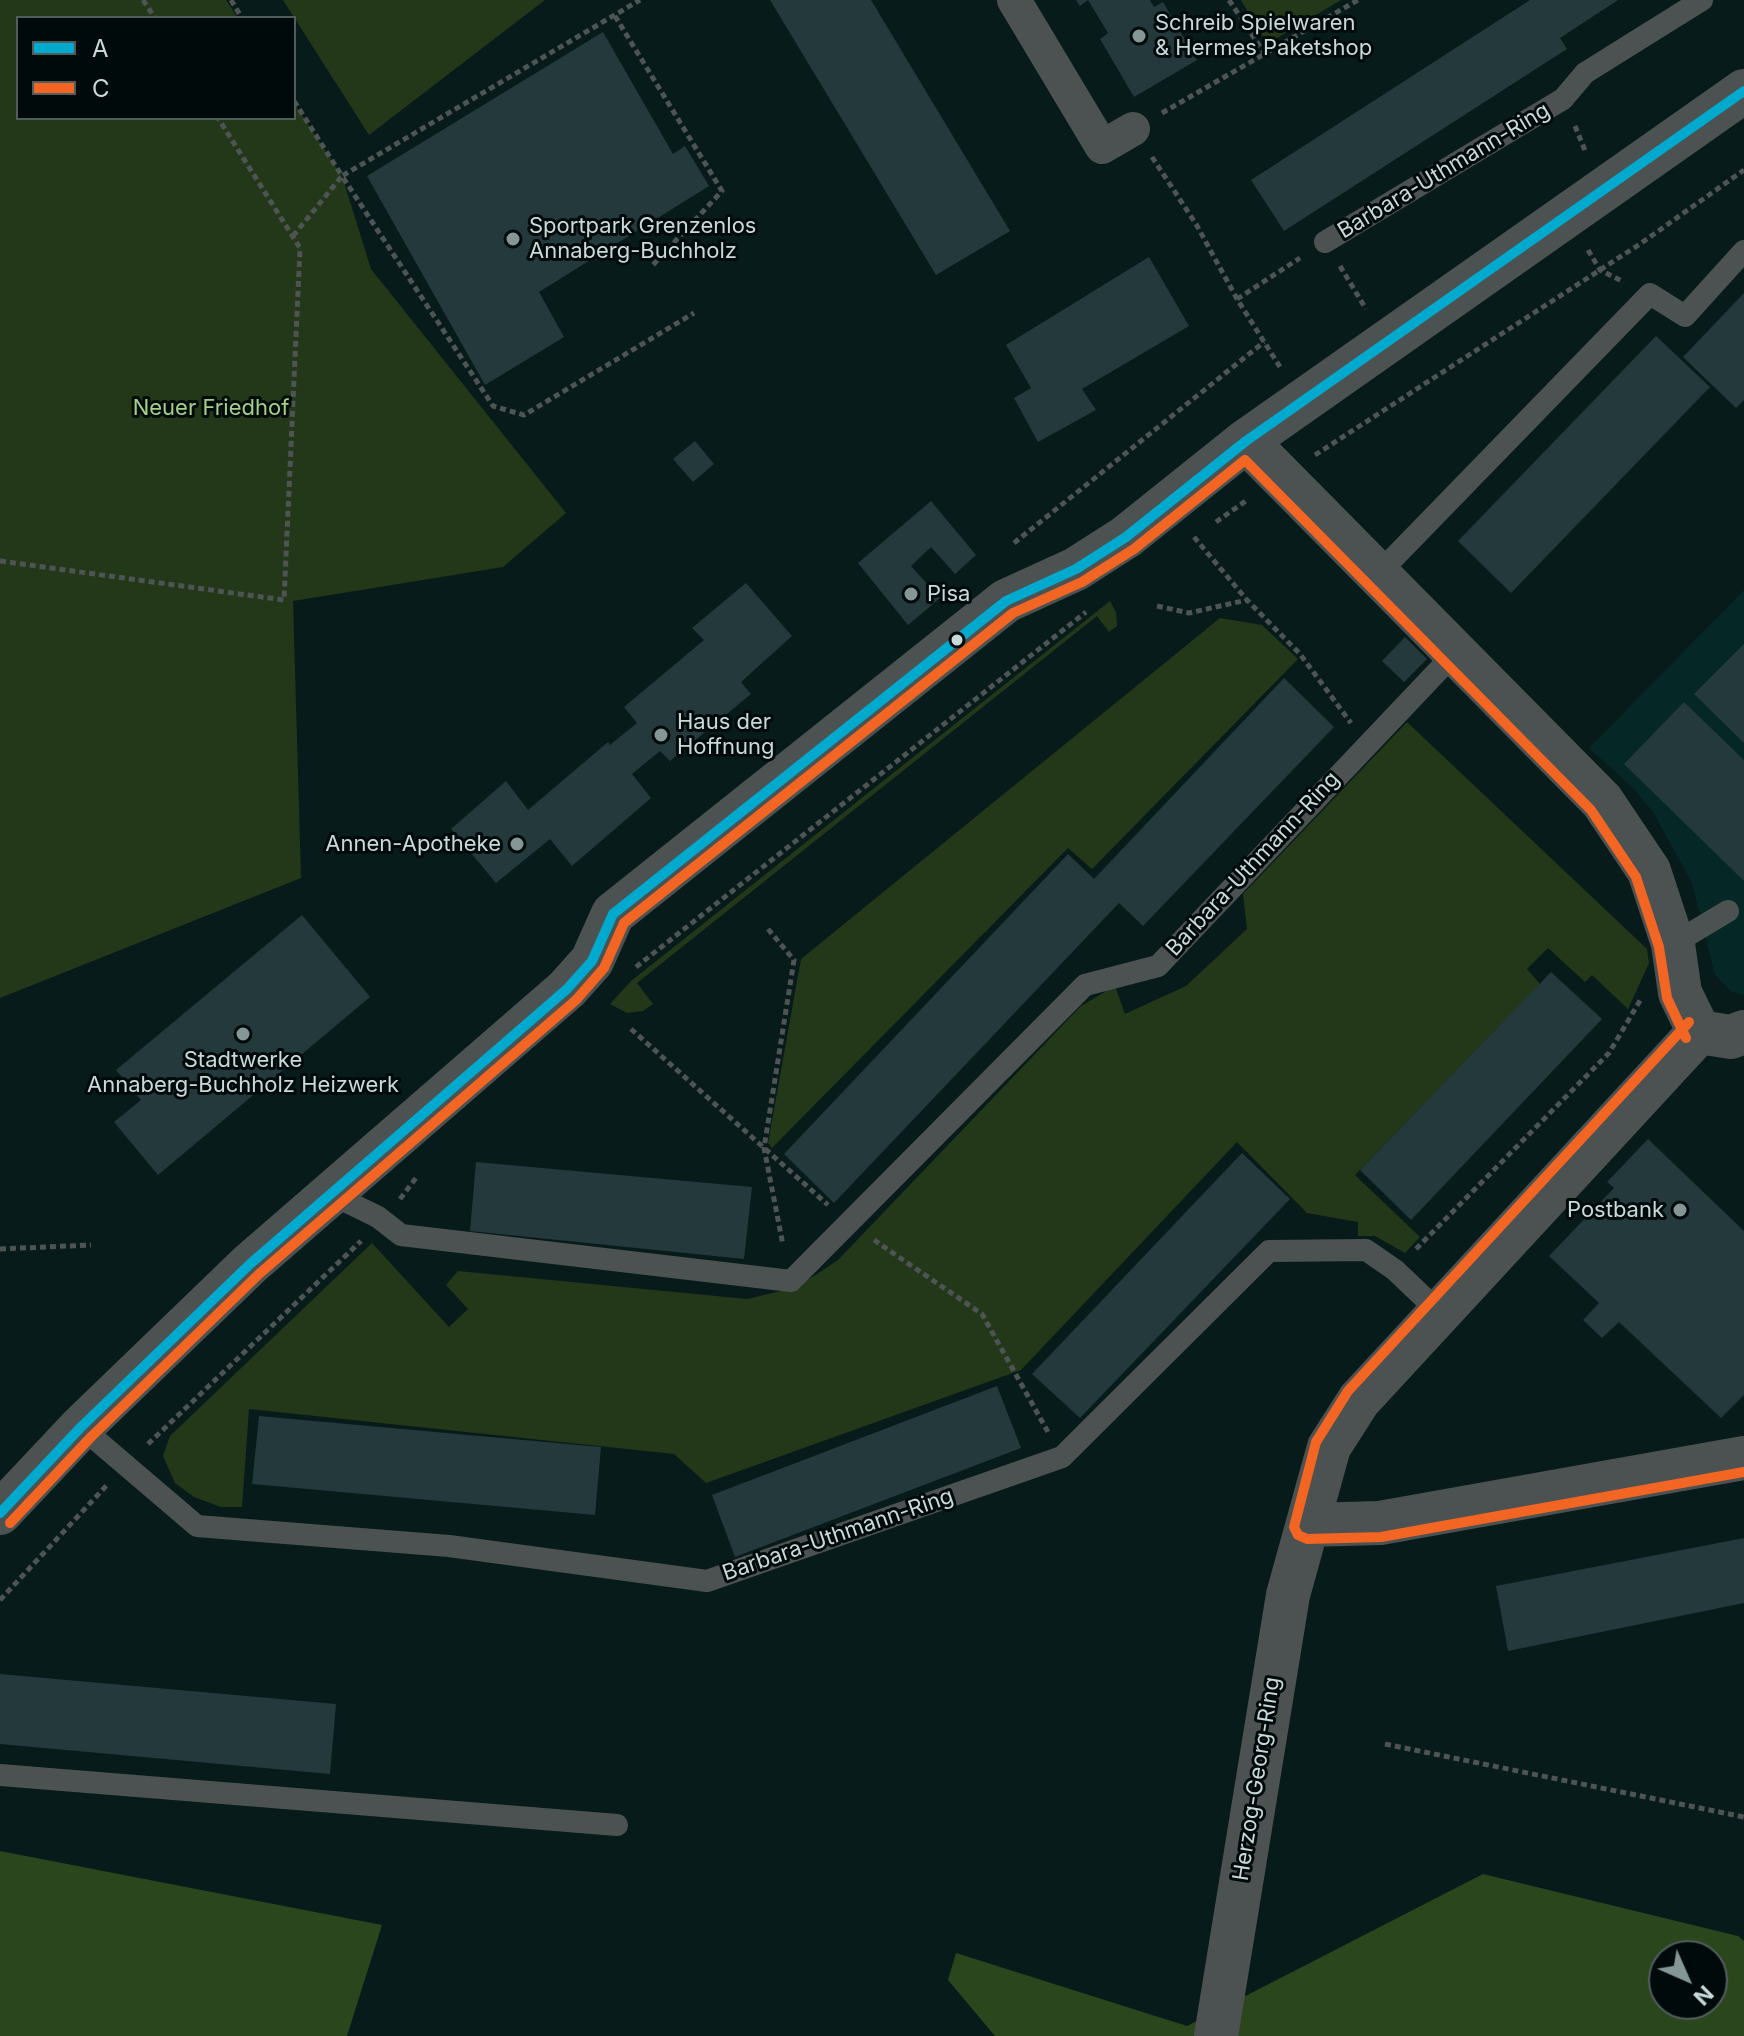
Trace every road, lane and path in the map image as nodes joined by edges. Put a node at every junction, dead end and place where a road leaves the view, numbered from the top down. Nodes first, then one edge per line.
1 (640, 0) edge
2 (1014, 0) edge
3 (1229, 0) edge
4 (1358, 0) edge
5 (1702, 0) edge
6 (615, 16) junction
7 (1265, 54) junction
8 (1744, 91) edge
9 (1563, 99) junction
10 (296, 104) edge
11 (219, 120) edge
12 (1133, 129) junction
13 (1744, 170) edge
14 (342, 176) junction
15 (1602, 192) junction
16 (1567, 217) junction
17 (293, 236) junction
18 (1325, 242) junction
19 (1744, 251) edge
20 (653, 265) dead end
21 (1600, 270) junction
22 (1650, 294) junction
23 (1237, 299) junction
24 (694, 313) dead end
25 (1386, 341) junction
26 (1264, 342) junction
27 (1303, 401) junction
28 (1246, 441) junction
29 (1280, 477) junction
30 (1194, 537) junction
31 (1014, 543) dead end
32 (1182, 545) dead end
33 (0, 561) edge
34 (1376, 576) junction
35 (1247, 600) junction
36 (1095, 605) dead end
37 (1157, 606) dead end
38 (1455, 653) junction
39 (1366, 743) junction
40 (1728, 911) dead end
41 (768, 929) dead end
42 (1673, 944) junction
43 (626, 975) dead end
44 (631, 1029) dead end
45 (1699, 1032) junction
46 (1744, 1032) edge
47 (764, 1148) junction
48 (420, 1173) dead end
49 (329, 1193) junction
50 (382, 1220) junction
51 (849, 1223) junction
52 (91, 1245) dead end
53 (0, 1249) edge
54 (1395, 1270) junction
55 (791, 1281) junction
56 (1439, 1312) junction
57 (81, 1427) junction
58 (1062, 1457) junction
59 (1744, 1458) edge
60 (126, 1465) junction
61 (0, 1513) edge
62 (1308, 1525) junction
63 (0, 1600) edge
64 (1385, 1744) dead end
65 (0, 1775) edge
66 (1744, 1817) edge
67 (617, 1825) dead end
68 (1216, 2036) edge

1 - 6 path
2 - 12 street
3 - 7 path
4 - 7 path
5 - 9 lane, Barbara-Uthmann-Ring
6 - 14 path
6 - 20 path
7 - 12 path
8 - 15 street
9 - 15 path, Barbara-Uthmann-Ring
9 - 18 lane, Barbara-Uthmann-Ring
10 - 14 path
11 - 17 path
12 - 23 path
13 - 21 path
14 - 17 path
14 - 24 path
15 - 16 street
16 - 21 path
16 - 25 street
17 - 33 path
18 - 23 path
18 - 25 path
19 - 22 lane
21 - 22 path
21 - 29 path
22 - 34 lane
23 - 26 path
25 - 27 street
26 - 27 path
26 - 31 path
27 - 28 street
28 - 29 street
28 - 49 street
29 - 30 path
29 - 34 street
30 - 32 path
30 - 35 path
34 - 38 street
35 - 37 path
35 - 39 path
36 - 43 path
38 - 39 lane, Barbara-Uthmann-Ring
38 - 42 street
39 - 51 lane, Barbara-Uthmann-Ring
40 - 42 lane
41 - 47 path
42 - 45 street
42 - 54 path
44 - 47 path
45 - 46 street
45 - 56 street, Herzog-Georg-Ring
47 - 51 path
47 - 55 path
48 - 50 path
49 - 50 lane
49 - 57 street
50 - 55 lane
50 - 60 path
51 - 55 lane, Barbara-Uthmann-Ring
51 - 58 path
52 - 53 path
54 - 56 lane, Barbara-Uthmann-Ring
54 - 58 lane, Barbara-Uthmann-Ring
56 - 62 street, Herzog-Georg-Ring
57 - 60 lane, Barbara-Uthmann-Ring
57 - 61 street
58 - 60 lane, Barbara-Uthmann-Ring
59 - 62 street
60 - 63 path
62 - 68 street, Herzog-Georg-Ring
64 - 66 path
65 - 67 lane

